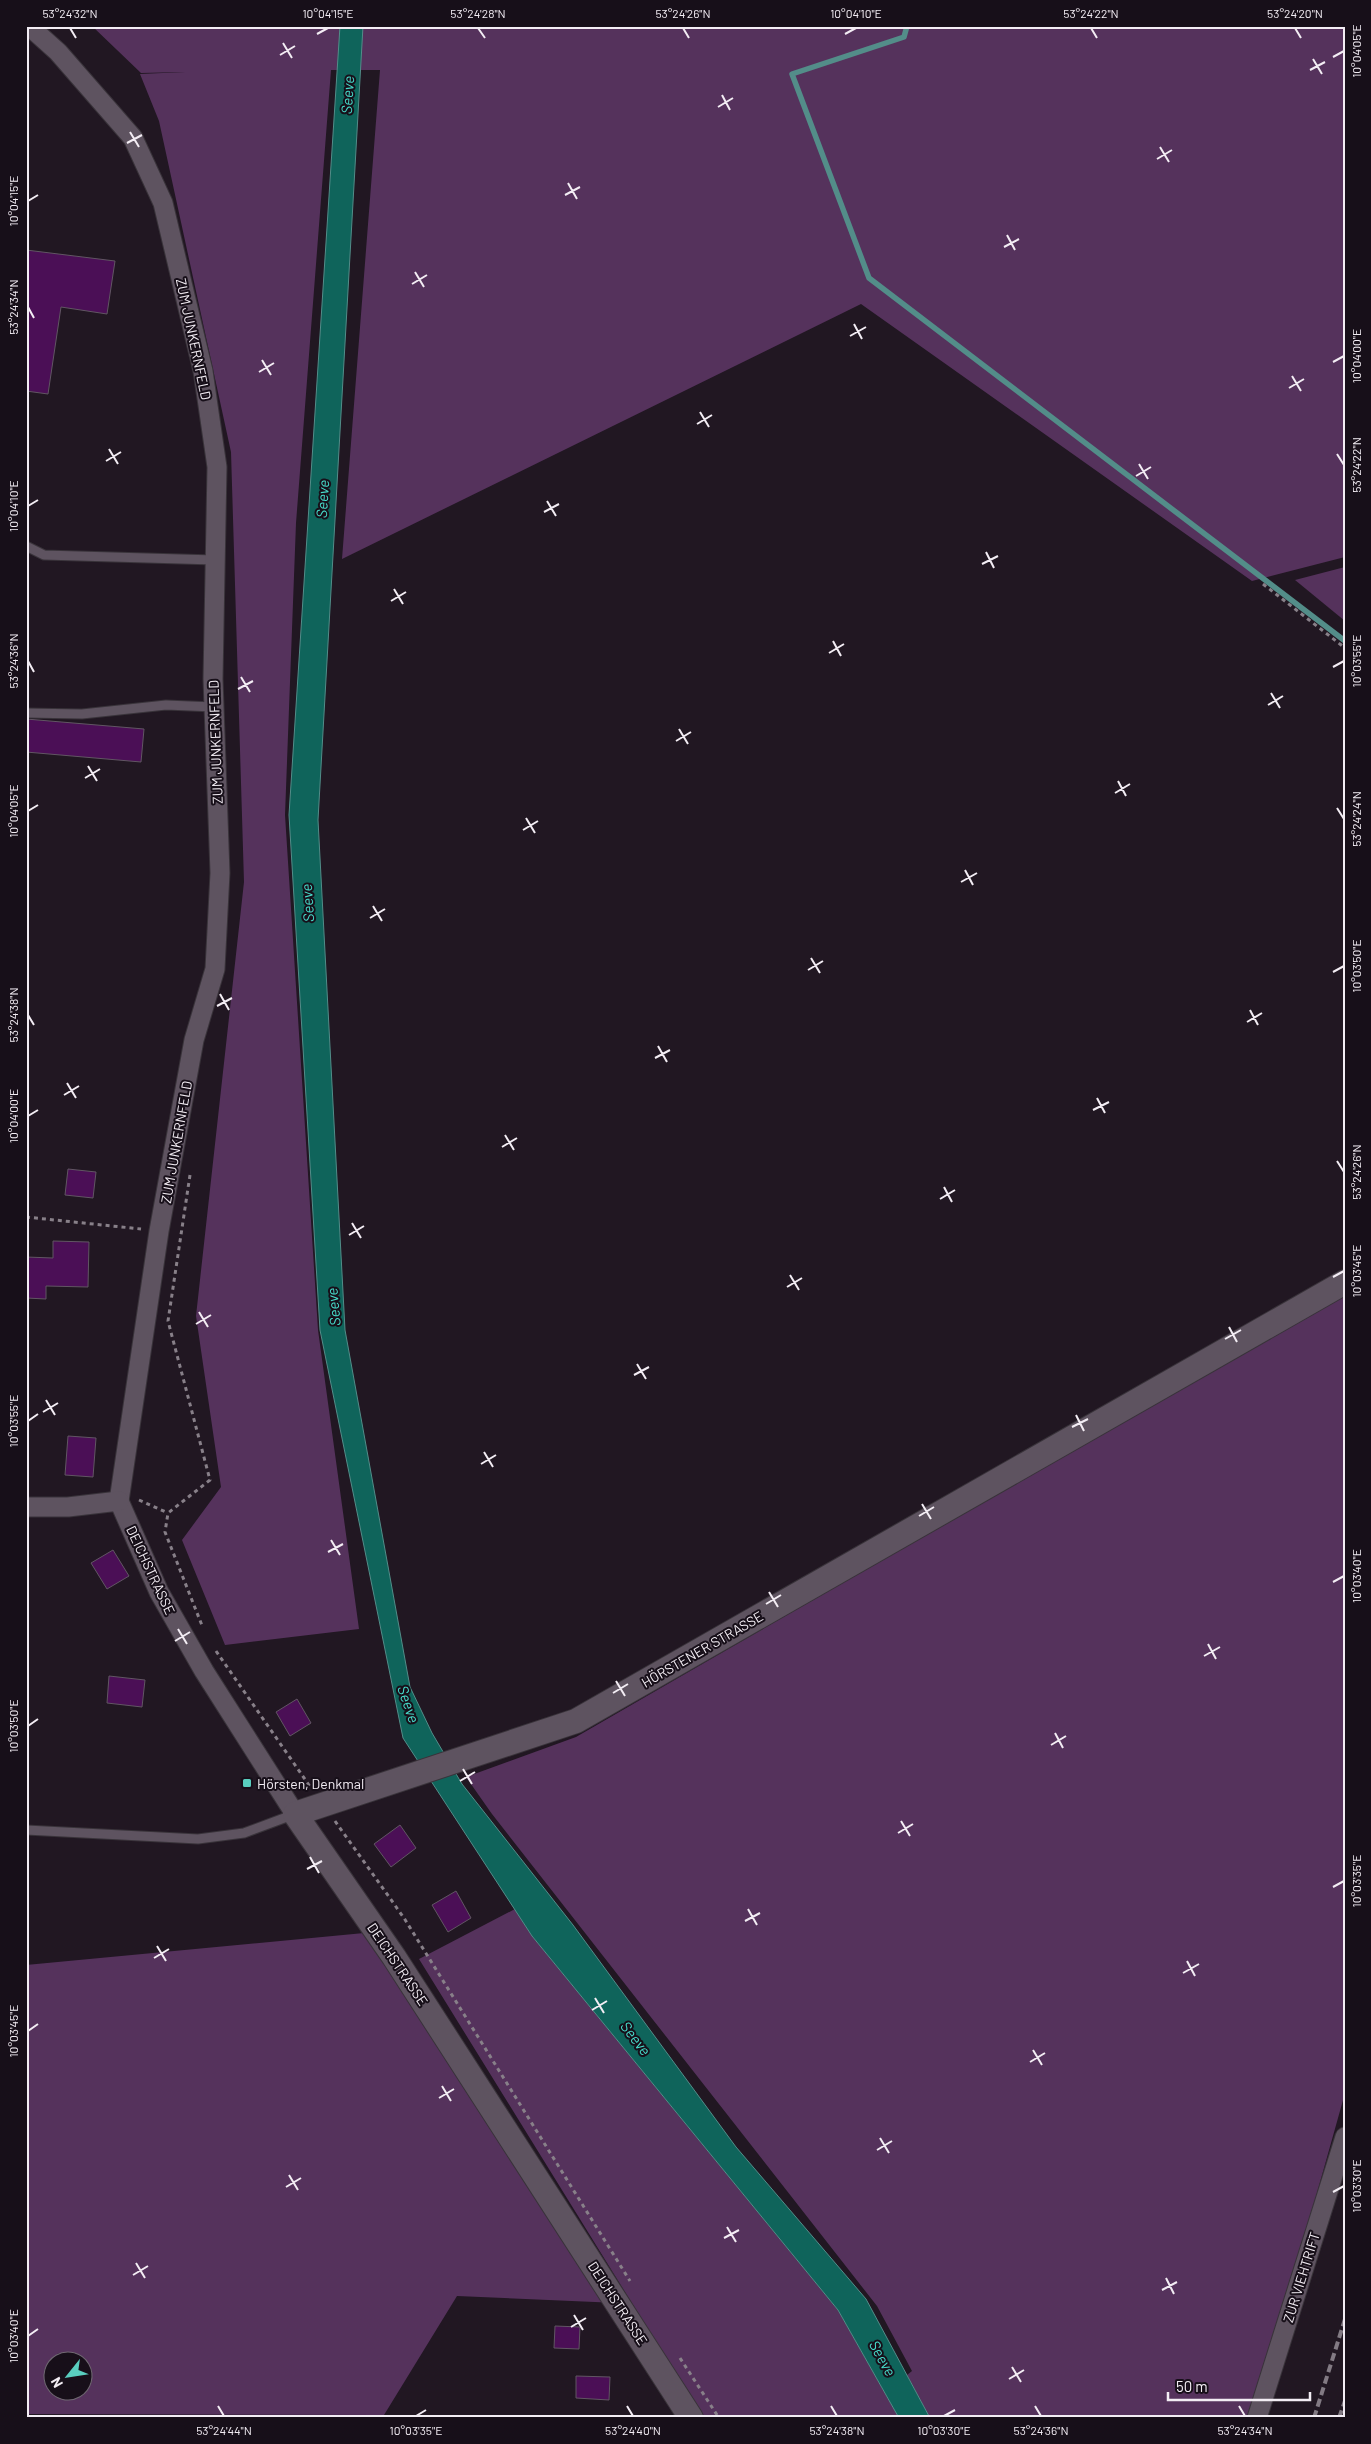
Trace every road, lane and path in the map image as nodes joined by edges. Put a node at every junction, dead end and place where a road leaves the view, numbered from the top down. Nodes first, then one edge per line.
1 (29, 26) edge
2 (26, 546) edge
3 (215, 560) junction
4 (1263, 584) dead end
5 (1345, 648) edge
6 (214, 707) junction
7 (26, 713) edge
8 (191, 1173) dead end
9 (26, 1217) edge
10 (159, 1231) junction
11 (1345, 1282) edge
12 (119, 1501) junction
13 (26, 1507) edge
14 (168, 1513) junction
15 (206, 1636) dead end
16 (212, 1644) dead end
17 (322, 1795) junction
18 (296, 1814) junction
19 (26, 1830) edge
20 (1345, 2137) edge
21 (636, 2289) dead end
22 (678, 2356) dead end
23 (692, 2418) edge
24 (719, 2418) edge
25 (1257, 2418) edge

1 - 3 street, ZUM JUNKERNFELD
2 - 3 lane
3 - 6 street, ZUM JUNKERNFELD
4 - 5 path
6 - 7 lane
6 - 10 street, ZUM JUNKERNFELD
8 - 14 path
9 - 10 path
10 - 12 street, ZUM JUNKERNFELD
11 - 17 street, HÖRSTENER STRASSE
12 - 13 street
12 - 14 path
12 - 18 street, DEICHSTRASSE
14 - 15 path
16 - 17 path
17 - 18 street, HÖRSTENER STRASSE
17 - 21 path
18 - 19 lane
18 - 23 street, DEICHSTRASSE
20 - 25 street, ZUR VIEHTRIFT
22 - 24 path

